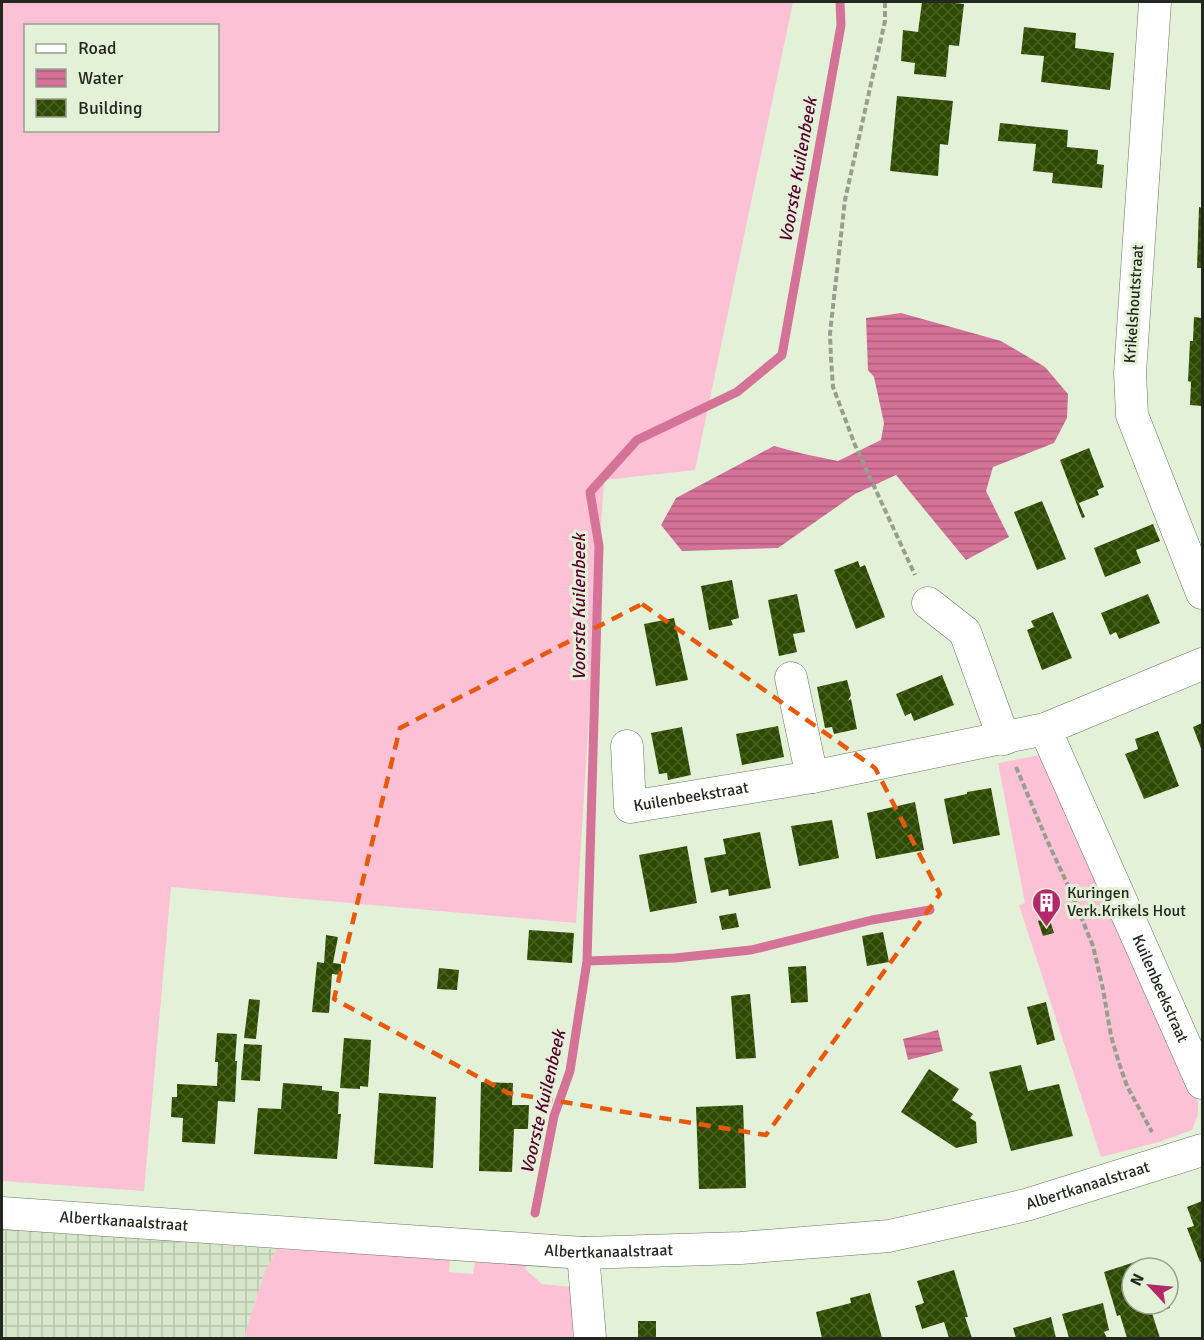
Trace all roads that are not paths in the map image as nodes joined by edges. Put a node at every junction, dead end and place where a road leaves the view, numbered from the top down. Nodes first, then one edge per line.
1 (1155, 2) edge
2 (1203, 593) edge
3 (928, 603) road end
4 (1203, 664) edge
5 (792, 678) dead end
6 (1045, 729) junction
7 (1004, 739) junction
8 (627, 746) dead end
9 (812, 777) junction
10 (1203, 1083) edge
11 (1203, 1150) edge
12 (2, 1213) edge
13 (583, 1252) junction
14 (590, 1338) edge

1 - 2 street, Krikelshoutstraat
3 - 7 street
4 - 6 street, Kuilenbeekstraat
5 - 9 street
6 - 7 street, Kuilenbeekstraat
6 - 10 street, Kuilenbeekstraat
7 - 9 street, Kuilenbeekstraat
8 - 9 street, Kuilenbeekstraat
11 - 13 street, Albertkanaalstraat
12 - 13 street, Albertkanaalstraat
13 - 14 street

